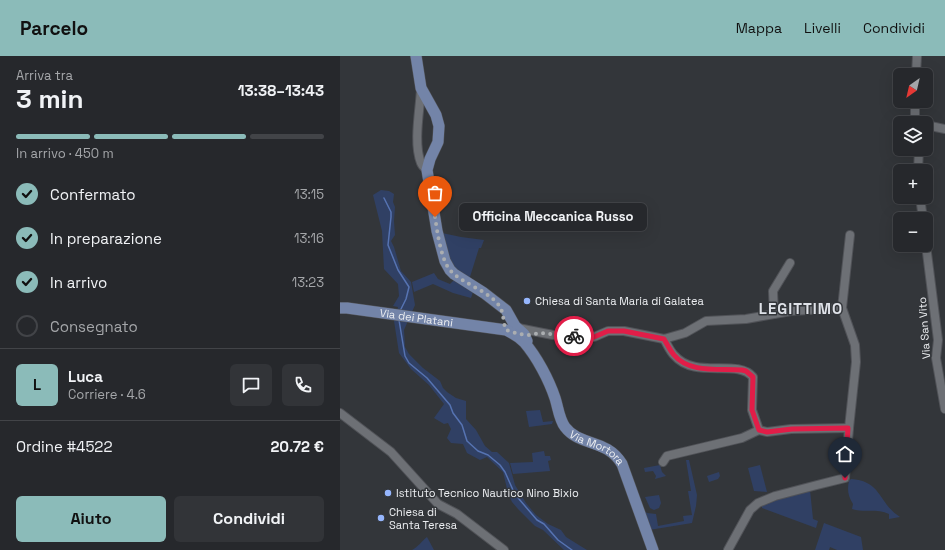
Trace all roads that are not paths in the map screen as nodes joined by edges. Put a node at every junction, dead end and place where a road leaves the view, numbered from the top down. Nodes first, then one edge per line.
1 (416, 56) edge
2 (917, 56) edge
3 (916, 68) edge
4 (421, 88) junction
5 (933, 127) edge
6 (945, 128) edge
7 (427, 170) junction
8 (850, 235) dead end
9 (927, 252) edge
10 (790, 263) dead end
11 (340, 308) edge
12 (842, 308) junction
13 (774, 314) junction
14 (513, 328) junction
15 (664, 339) junction
16 (945, 409) edge
17 (340, 413) edge
18 (848, 428) junction
19 (759, 430) junction
20 (663, 462) dead end
21 (504, 550) edge
22 (653, 550) edge
23 (728, 550) edge

1 - 4 main road
2 - 3 street
4 - 7 street
4 - 7 main road
5 - 6 street
7 - 14 main road, Via Mortora
8 - 12 street
9 - 16 street, Via San Vito
10 - 13 street
11 - 14 main road, Via dei Platani
12 - 13 street
12 - 18 street
13 - 15 street
14 - 15 street
14 - 22 main road, Via Mortora
15 - 19 street
17 - 21 street
18 - 19 street
18 - 23 street
19 - 20 street

